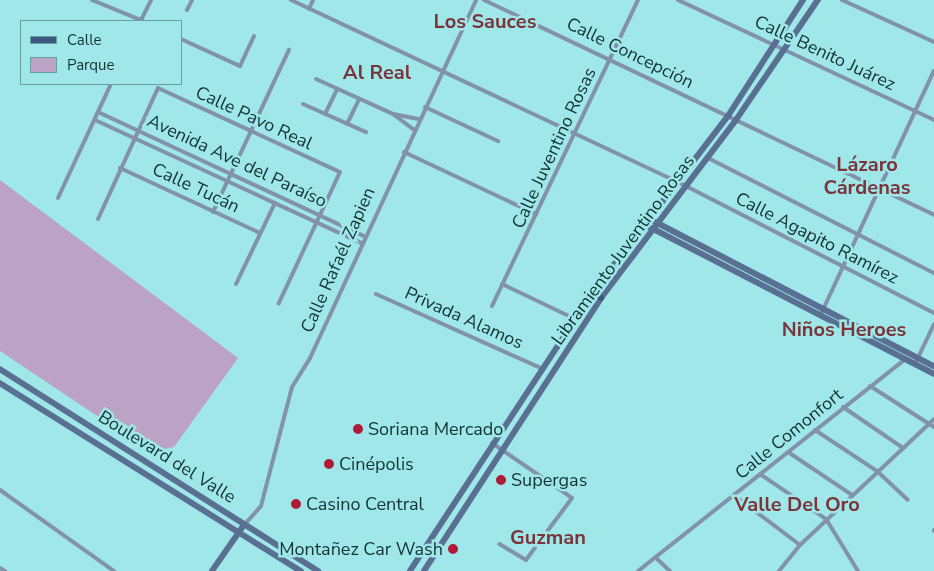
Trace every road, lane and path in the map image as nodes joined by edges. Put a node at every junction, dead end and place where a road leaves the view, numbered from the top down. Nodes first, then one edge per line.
1 (92, 0) edge
2 (151, 0) edge
3 (192, 0) edge
4 (291, 0) edge
5 (313, 0) edge
6 (476, 0) edge
7 (484, 0) edge
8 (638, 0) edge
9 (678, 0) edge
10 (803, 0) edge
11 (818, 0) edge
12 (842, 0) edge
13 (309, 9) junction
14 (187, 10) dead end
15 (140, 20) edge
16 (142, 20) edge
17 (254, 36) dead end
18 (182, 39) edge
19 (934, 42) edge
20 (774, 44) junction
21 (288, 50) dead end
22 (785, 50) junction
23 (611, 59) junction
24 (442, 71) junction
25 (934, 71) edge
26 (316, 79) dead end
27 (111, 85) edge
28 (337, 89) junction
29 (359, 99) junction
30 (302, 104) dead end
31 (425, 108) junction
32 (914, 110) junction
33 (98, 112) junction
34 (325, 114) junction
35 (393, 114) junction
36 (728, 116) junction
37 (419, 119) junction
38 (94, 120) junction
39 (736, 120) junction
40 (934, 120) edge
41 (347, 124) junction
42 (414, 130) junction
43 (138, 131) junction
44 (251, 132) junction
45 (366, 132) dead end
46 (574, 133) junction
47 (135, 138) junction
48 (498, 141) dead end
49 (404, 152) junction
50 (708, 158) junction
51 (120, 168) junction
52 (231, 173) junction
53 (228, 180) junction
54 (678, 182) junction
55 (687, 186) junction
56 (880, 188) junction
57 (58, 198) dead end
58 (275, 203) junction
59 (213, 212) junction
60 (536, 214) junction
61 (934, 215) edge
62 (323, 216) junction
63 (98, 219) dead end
64 (646, 221) junction
65 (320, 223) junction
66 (657, 226) junction
67 (260, 233) junction
68 (364, 236) junction
69 (858, 236) junction
70 (361, 243) junction
71 (845, 268) junction
72 (934, 273) edge
73 (236, 284) dead end
74 (502, 284) junction
75 (593, 292) junction
76 (376, 294) dead end
77 (601, 298) junction
78 (279, 303) dead end
79 (492, 306) dead end
80 (822, 311) junction
81 (934, 313) edge
82 (574, 319) junction
83 (934, 324) edge
84 (908, 352) junction
85 (918, 357) junction
86 (905, 359) junction
87 (915, 364) junction
88 (934, 366) edge
89 (541, 368) junction
90 (0, 369) edge
91 (934, 374) edge
92 (0, 383) edge
93 (870, 386) junction
94 (843, 408) junction
95 (74, 416) junction
96 (934, 419) edge
97 (68, 426) junction
98 (932, 426) edge
99 (815, 430) junction
100 (492, 443) junction
101 (903, 448) junction
102 (502, 450) junction
103 (788, 452) junction
104 (877, 471) junction
105 (760, 474) junction
106 (184, 486) junction
107 (0, 490) edge
108 (852, 495) junction
109 (178, 496) junction
110 (735, 496) junction
111 (908, 500) dead end
112 (826, 519) junction
113 (244, 526) junction
114 (238, 534) junction
115 (499, 544) dead end
116 (800, 545) junction
117 (298, 558) junction
118 (656, 558) junction
119 (285, 561) junction
120 (0, 568) edge
121 (5, 571) edge
122 (114, 571) edge
123 (212, 571) edge
124 (301, 571) edge
125 (318, 571) edge
126 (410, 571) edge
127 (424, 571) edge
128 (638, 571) edge
129 (670, 571) edge
130 (779, 571) edge
131 (858, 571) edge

1 - 15 street
2 - 16 street
3 - 14 street
4 - 13 street, Calle Agapito Ramírez
5 - 13 street
6 - 24 street, Calle Rafaél Zapien
7 - 23 street, Calle Concepción
8 - 23 street, Calle Juventino Rosas
9 - 20 street, Calle Benito Juárez
10 - 20 main road, Libramiento Juventino Rosas
11 - 22 main road, Libramiento Juventino Rosas
12 - 19 street
13 - 24 street, Calle Agapito Ramírez
17 - 18 street
20 - 22 street, Calle Benito Juárez
20 - 36 main road, Libramiento Juventino Rosas
21 - 44 street
22 - 32 street, Calle Benito Juárez
22 - 39 main road, Libramiento Juventino Rosas
23 - 36 street, Calle Concepción
23 - 46 street, Calle Juventino Rosas
24 - 31 street, Calle Rafaél Zapien
24 - 46 street, Calle Agapito Ramírez
25 - 32 street
26 - 28 street
27 - 33 street
28 - 29 street
28 - 34 street
29 - 35 street
29 - 41 street
30 - 34 street
31 - 37 street, Calle Rafaél Zapien
31 - 48 street
32 - 40 street, Calle Benito Juárez
32 - 56 street
33 - 38 street
33 - 43 street, Avenida Ave del Paraíso
34 - 41 street
35 - 37 street
35 - 42 street
36 - 39 street, Calle Concepción
36 - 54 main road, Libramiento Juventino Rosas
37 - 42 street, Calle Rafaél Zapien
38 - 47 street, Avenida Ave del Paraíso
38 - 57 street
39 - 50 main road, Libramiento Juventino Rosas
39 - 56 street, Calle Concepción
41 - 45 street
42 - 49 street, Calle Rafaél Zapien
43 - 44 street, Calle Pavo Real
43 - 47 street
43 - 52 street, Avenida Ave del Paraíso
44 - 52 street
44 - 62 street, Calle Pavo Real
46 - 54 street, Calle Agapito Ramírez
46 - 60 street, Calle Juventino Rosas
47 - 51 street
47 - 53 street, Avenida Ave del Paraíso
49 - 60 street
49 - 68 street, Calle Rafaél Zapien
50 - 55 main road, Libramiento Juventino Rosas
50 - 69 street
51 - 59 street, Calle Tucán
51 - 63 street
52 - 53 street
52 - 62 street, Avenida Ave del Paraíso
53 - 58 street, Avenida Ave del Paraíso
53 - 59 street
54 - 55 street, Calle Agapito Ramírez
54 - 64 main road, Libramiento Juventino Rosas
55 - 66 main road, Libramiento Juventino Rosas
55 - 71 street, Calle Agapito Ramírez
56 - 61 street, Calle Concepción
56 - 69 street
58 - 65 street, Avenida Ave del Paraíso
58 - 67 street
59 - 67 street, Calle Tucán
60 - 74 street, Calle Juventino Rosas
62 - 65 street
62 - 68 street, Avenida Ave del Paraíso
64 - 66 main road
64 - 75 main road, Libramiento Juventino Rosas
65 - 70 street, Avenida Ave del Paraíso
65 - 78 street
66 - 77 main road, Libramiento Juventino Rosas
66 - 80 main road
67 - 73 street
68 - 70 street, Calle Rafaél Zapien
69 - 71 street
69 - 72 street
70 - 113 street, Calle Rafaél Zapien
71 - 80 street
71 - 81 street, Calle Agapito Ramírez
74 - 79 street, Calle Juventino Rosas
74 - 82 street
75 - 77 main road
75 - 82 main road, Libramiento Juventino Rosas
76 - 89 street, Privada Alamos
77 - 102 main road, Libramiento Juventino Rosas
80 - 84 main road
80 - 86 main road
82 - 89 main road, Libramiento Juventino Rosas
83 - 85 street
84 - 85 main road
84 - 86 street, Calle Comonfort
85 - 87 street
85 - 88 main road
86 - 87 main road
86 - 93 street, Calle Comonfort
87 - 91 main road
89 - 100 main road, Libramiento Juventino Rosas
90 - 95 main road, Boulevard del Valle
92 - 97 main road, Boulevard del Valle
93 - 94 street, Calle Comonfort
93 - 98 street
94 - 99 street, Calle Comonfort
94 - 101 street
95 - 97 main road
95 - 106 main road, Boulevard del Valle
96 - 98 street
97 - 109 main road, Boulevard del Valle
98 - 101 street
99 - 103 street, Calle Comonfort
99 - 104 street
100 - 102 street
100 - 126 main road, Libramiento Juventino Rosas
101 - 104 street
102 - 115 street
102 - 127 main road, Libramiento Juventino Rosas
103 - 105 street, Calle Comonfort
103 - 108 street
104 - 108 street
104 - 111 street
105 - 110 street, Calle Comonfort
105 - 112 street
106 - 109 main road
106 - 113 main road, Boulevard del Valle
107 - 122 street
108 - 112 street
109 - 114 main road, Boulevard del Valle
110 - 116 street
110 - 118 street, Calle Comonfort
112 - 116 street
112 - 131 street
113 - 114 main road, Calle Rafaél Zapien
113 - 117 main road, Boulevard del Valle
114 - 119 main road, Boulevard del Valle
114 - 123 main road, Calle Rafaél Zapien
116 - 130 street
117 - 119 main road
117 - 125 main road, Boulevard del Valle
118 - 128 street, Calle Comonfort
118 - 129 street
119 - 124 main road, Boulevard del Valle
120 - 121 street

